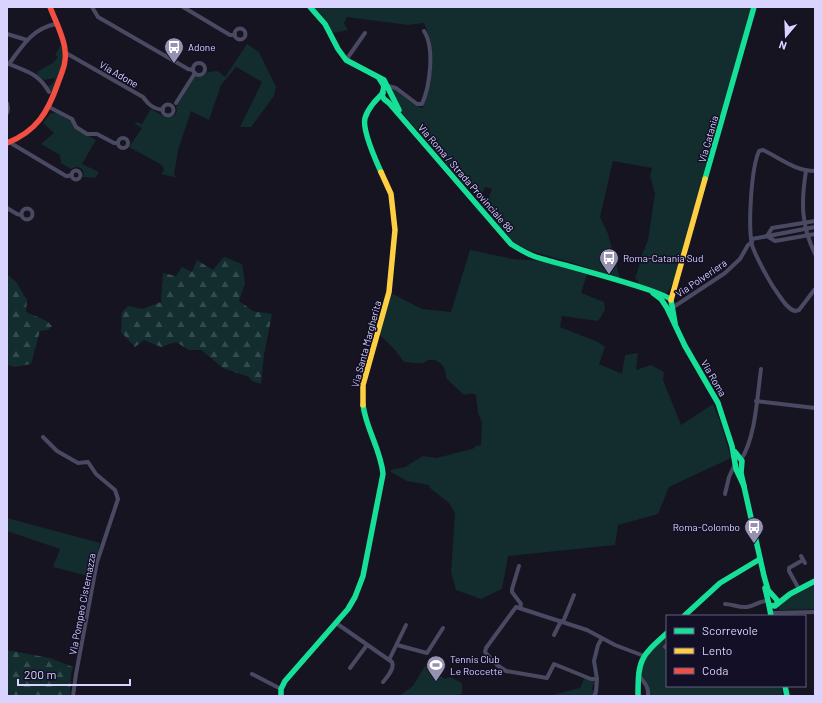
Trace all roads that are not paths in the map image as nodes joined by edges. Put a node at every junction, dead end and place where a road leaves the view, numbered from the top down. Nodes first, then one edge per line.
1 (50, 7) edge
2 (92, 7) edge
3 (183, 7) edge
4 (310, 7) edge
5 (754, 7) edge
6 (56, 24) junction
7 (424, 31) dead end
8 (365, 33) dead end
9 (7, 34) edge
10 (235, 35) dead end
11 (27, 40) junction
12 (66, 53) junction
13 (346, 60) junction
14 (8, 64) edge
15 (380, 78) junction
16 (388, 86) junction
17 (49, 92) dead end
18 (387, 93) junction
19 (385, 100) junction
20 (176, 103) dead end
21 (7, 104) edge
22 (50, 107) junction
23 (370, 108) junction
24 (163, 110) dead end
25 (7, 113) edge
26 (405, 121) junction
27 (8, 142) edge
28 (117, 143) dead end
29 (806, 171) junction
30 (815, 171) edge
31 (72, 175) dead end
32 (7, 208) edge
33 (21, 215) dead end
34 (815, 221) edge
35 (804, 223) junction
36 (815, 227) edge
37 (805, 229) junction
38 (815, 234) edge
39 (807, 235) junction
40 (767, 236) junction
41 (752, 241) junction
42 (815, 254) edge
43 (815, 289) edge
44 (666, 299) junction
45 (672, 308) junction
46 (675, 323) junction
47 (761, 369) dead end
48 (756, 401) junction
49 (815, 408) edge
50 (43, 437) dead end
51 (738, 461) junction
52 (739, 471) junction
53 (729, 477) junction
54 (726, 494) dead end
55 (760, 559) junction
56 (803, 560) dead end
57 (519, 566) dead end
58 (815, 581) edge
59 (799, 590) junction
60 (574, 595) dead end
61 (772, 601) junction
62 (725, 604) dead end
63 (520, 608) junction
64 (815, 612) edge
65 (685, 615) edge
66 (773, 615) edge
67 (562, 621) junction
68 (336, 623) junction
69 (406, 625) dead end
70 (443, 628) dead end
71 (666, 634) edge
72 (554, 635) dead end
73 (602, 638) junction
74 (367, 645) junction
75 (396, 645) junction
76 (645, 655) junction
77 (389, 660) junction
78 (350, 668) dead end
79 (252, 674) dead end
80 (639, 676) junction
81 (597, 679) junction
82 (383, 682) dead end
83 (281, 689) junction
84 (73, 696) edge
85 (281, 696) edge
86 (594, 696) edge
87 (638, 696) edge
88 (648, 696) edge

1 - 6 street
2 - 20 street
3 - 10 street
4 - 13 street
5 - 44 street, Via Catania
6 - 11 street
6 - 12 street
7 - 16 street
8 - 13 street
9 - 11 street
11 - 14 street
12 - 22 street
12 - 24 street, Via Adone
13 - 15 street
14 - 17 street
15 - 16 street
15 - 18 street
16 - 18 street
18 - 19 street
18 - 23 street
18 - 26 street
19 - 23 street
19 - 26 street
21 - 25 street
22 - 27 street
22 - 28 street
23 - 68 street, Via Santa Margherita
26 - 44 street, Via Roma / Strada Provinciale 88
27 - 31 street
29 - 30 street
29 - 35 street
29 - 41 street
32 - 33 street
34 - 35 street
35 - 37 street
35 - 40 street
36 - 37 street
37 - 39 street
37 - 40 street
38 - 39 street
39 - 40 street
39 - 42 street
40 - 41 street
41 - 43 street
41 - 45 street, Via Polveriera
44 - 45 street
44 - 46 street
45 - 46 street
46 - 51 street, Via Roma
47 - 48 street
48 - 49 street
48 - 51 street
50 - 84 street, Via Pompeo Cisternazza
51 - 52 street, Via Roma
51 - 53 street
52 - 53 street
52 - 55 street
53 - 54 street
55 - 61 street
55 - 65 street
56 - 59 street
57 - 63 street
58 - 59 street
59 - 61 street
60 - 67 street
61 - 62 street
61 - 66 street
63 - 67 street
63 - 81 street
64 - 66 street
67 - 72 street
67 - 73 street
68 - 74 street
68 - 83 street, Via Santa Margherita
69 - 75 street
70 - 75 street
71 - 76 street
73 - 76 street
73 - 81 street
74 - 77 street
74 - 78 street
75 - 77 street
76 - 80 street
77 - 82 street
79 - 83 street
80 - 87 street
80 - 88 street
81 - 86 street
83 - 85 street

